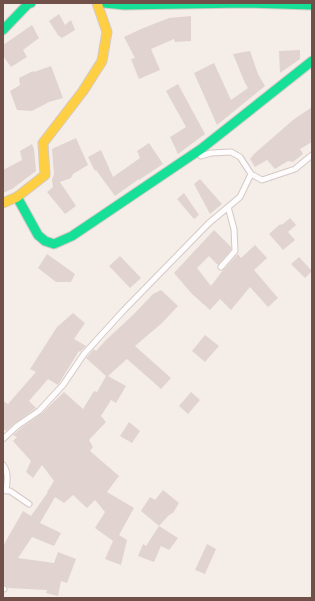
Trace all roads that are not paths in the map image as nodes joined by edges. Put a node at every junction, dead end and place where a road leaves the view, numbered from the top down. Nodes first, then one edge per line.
1 (31, 3) edge
2 (97, 3) edge
3 (104, 3) edge
4 (134, 4) edge
5 (312, 5) edge
6 (3, 30) edge
7 (312, 61) edge
8 (312, 155) edge
9 (185, 160) junction
10 (251, 174) junction
11 (17, 197) junction
12 (3, 203) edge
13 (228, 207) junction
14 (221, 266) dead end
15 (3, 439) edge
16 (3, 465) edge
17 (4, 491) edge
18 (29, 504) dead end

1 - 6 street
2 - 11 street
3 - 4 street
4 - 5 street
7 - 9 street
8 - 10 lane
9 - 10 lane
9 - 11 street
10 - 13 lane
11 - 12 street
13 - 14 lane
13 - 15 lane
16 - 17 lane
17 - 18 lane

